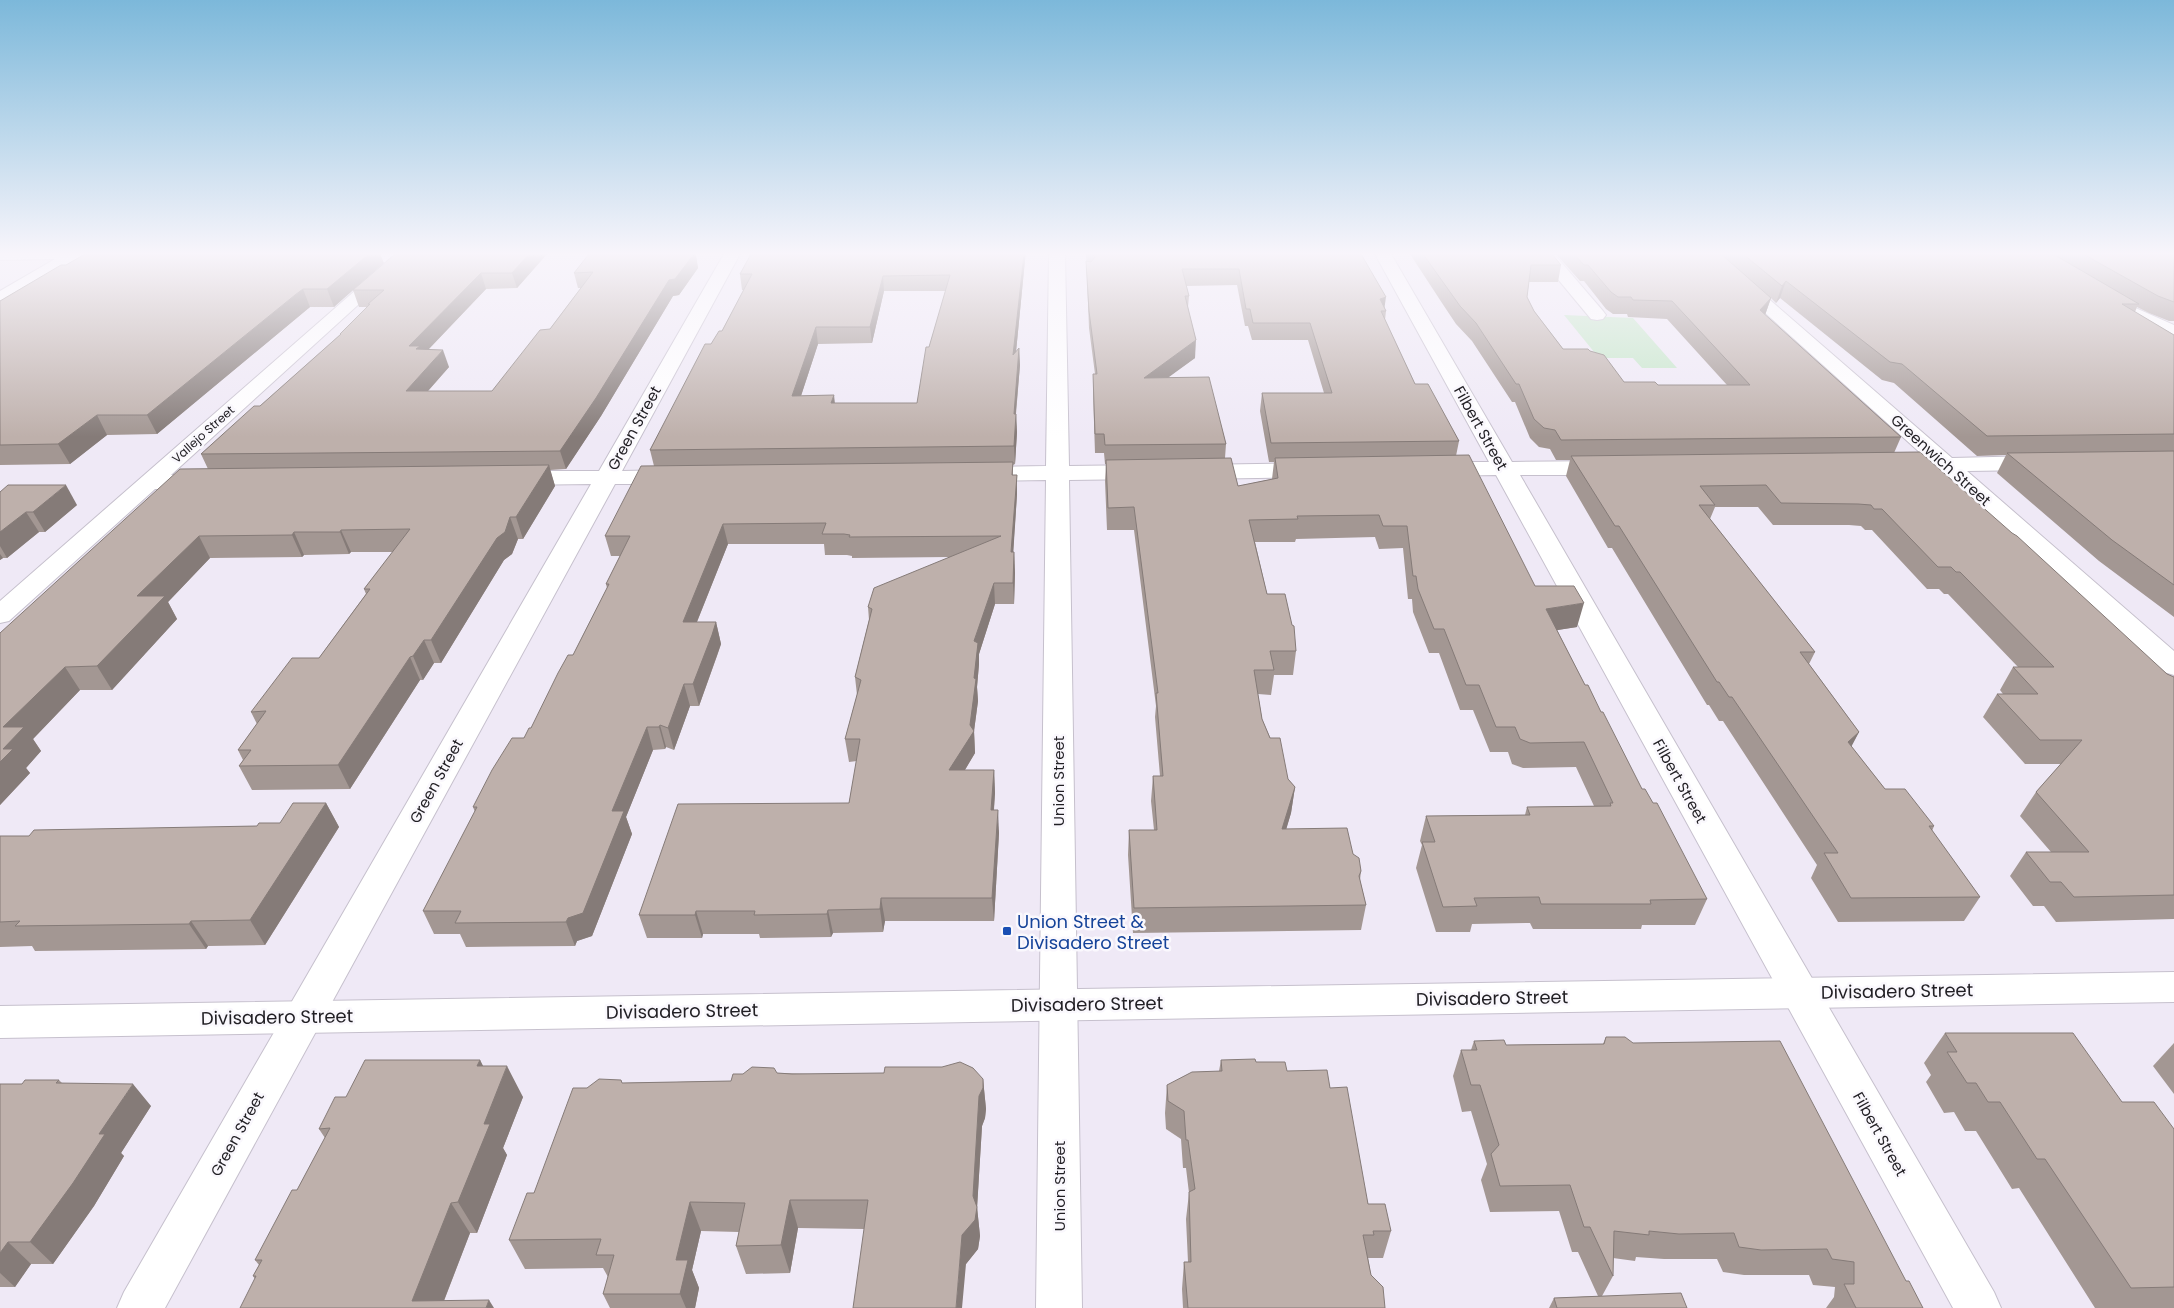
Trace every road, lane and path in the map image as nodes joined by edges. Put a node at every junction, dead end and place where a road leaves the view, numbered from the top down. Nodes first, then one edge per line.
1 (337, 315) edge
2 (698, 315) edge
3 (1057, 315) edge
4 (1418, 315) edge
5 (1777, 315) edge
6 (2135, 315) edge
7 (2142, 319) junction
8 (2174, 332) edge
9 (2174, 344) edge
10 (2058, 463) edge
11 (1946, 464) junction
12 (1872, 465) edge
13 (1628, 467) edge
14 (1504, 468) junction
15 (1334, 470) edge
16 (1422, 470) edge
17 (1058, 473) junction
18 (956, 474) edge
19 (606, 477) junction
20 (691, 477) edge
21 (496, 478) edge
22 (223, 481) edge
23 (150, 482) junction
24 (0, 614) edge
25 (2174, 666) edge
26 (2174, 987) edge
27 (1800, 993) junction
28 (1059, 1005) junction
29 (303, 1017) junction
30 (0, 1022) edge
31 (140, 1308) edge
32 (1059, 1308) edge
33 (1978, 1308) edge

1 - 23 street, Vallejo Street
2 - 19 street, Green Street
3 - 17 street, Union Street
4 - 14 street, Filbert Street
5 - 11 street, Greenwich Street
6 - 7 street
7 - 8 street
7 - 9 street
10 - 11 street
11 - 12 street
11 - 25 street, Greenwich Street
13 - 14 street
14 - 16 street
14 - 27 street, Filbert Street
15 - 17 street
17 - 18 street
17 - 28 street, Union Street
19 - 20 street
19 - 21 street
19 - 29 street, Green Street
22 - 23 street
23 - 24 street, Vallejo Street
26 - 27 street, Divisadero Street
27 - 28 street, Divisadero Street
27 - 33 street, Filbert Street
28 - 29 street, Divisadero Street
28 - 32 street, Union Street
29 - 30 street, Divisadero Street
29 - 31 street, Green Street

